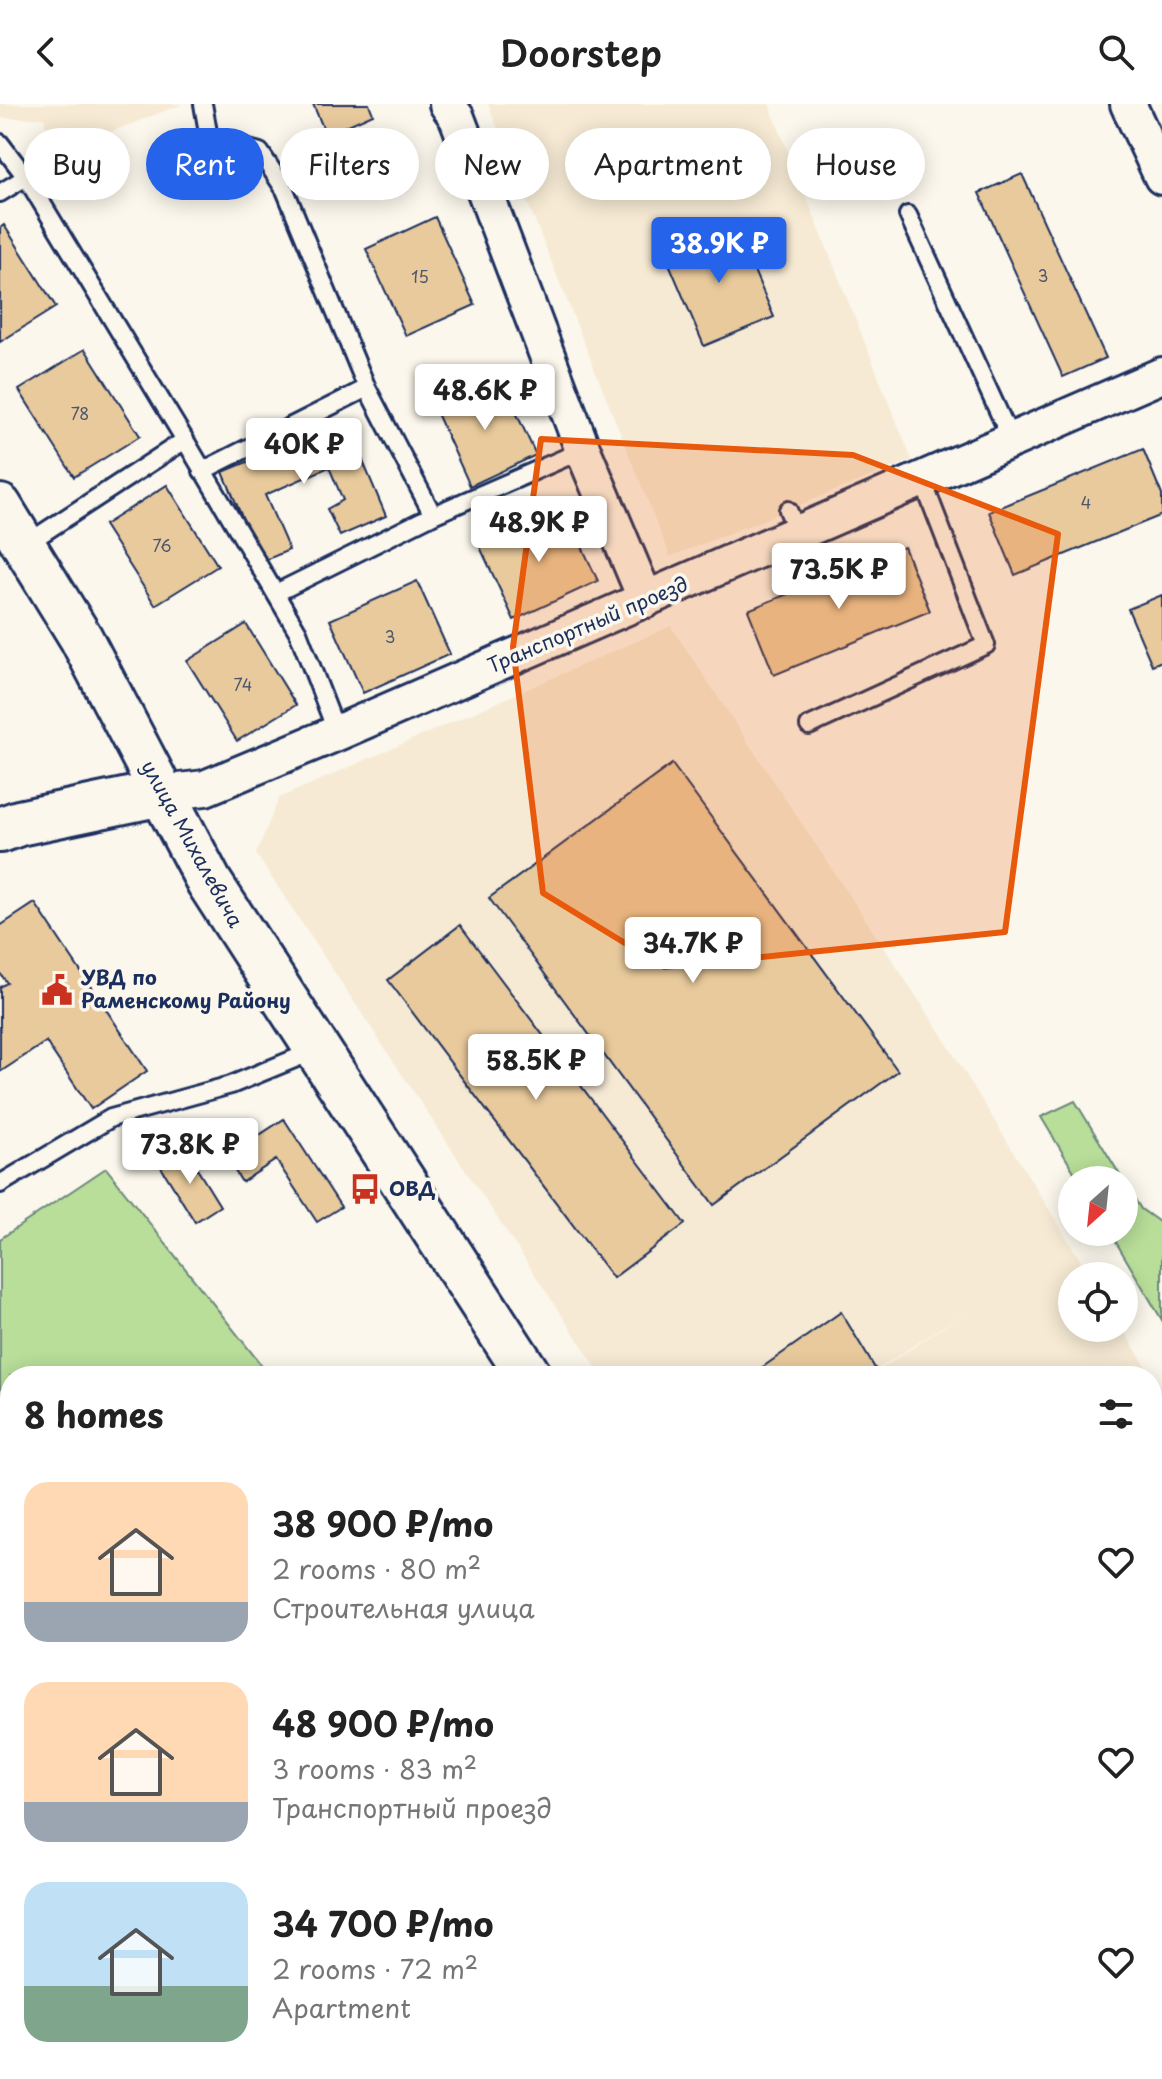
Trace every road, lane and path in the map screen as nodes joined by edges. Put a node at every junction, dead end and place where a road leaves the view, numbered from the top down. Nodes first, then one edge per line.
1 (203, 104) edge
2 (447, 104) edge
3 (1128, 104) edge
4 (0, 143) edge
5 (24, 174) edge
6 (1162, 177) edge
7 (24, 178) edge
8 (0, 193) edge
9 (40, 200) edge
10 (908, 215) dead end
11 (1162, 375) edge
12 (367, 388) junction
13 (1011, 439) junction
14 (185, 440) junction
15 (583, 450) junction
16 (202, 471) junction
17 (922, 479) junction
18 (0, 506) edge
19 (433, 515) junction
20 (25, 545) junction
21 (276, 593) junction
22 (646, 600) junction
23 (809, 726) dead end
24 (337, 733) junction
25 (162, 793) junction
26 (0, 830) edge
27 (317, 1049) junction
28 (0, 1184) edge
29 (523, 1366) edge

1 - 12 lane
2 - 15 street
3 - 6 street
4 - 5 lane
7 - 8 lane
9 - 14 lane
10 - 13 lane
11 - 13 street, Транспортный проезд
12 - 16 lane
12 - 19 lane
13 - 17 street, Транспортный проезд
14 - 16 lane
14 - 20 lane
15 - 19 lane
15 - 22 street
16 - 21 lane
17 - 22 street, Транспортный проезд
17 - 23 lane
18 - 20 street, улица Михалевича
19 - 21 lane
20 - 25 street, улица Михалевича
21 - 24 lane
22 - 24 street, Транспортный проезд
24 - 25 street, Транспортный проезд
25 - 26 main road, Транспортный проезд
25 - 27 main road, улица Михалевича
27 - 28 lane
27 - 29 main road, улица Михалевича

